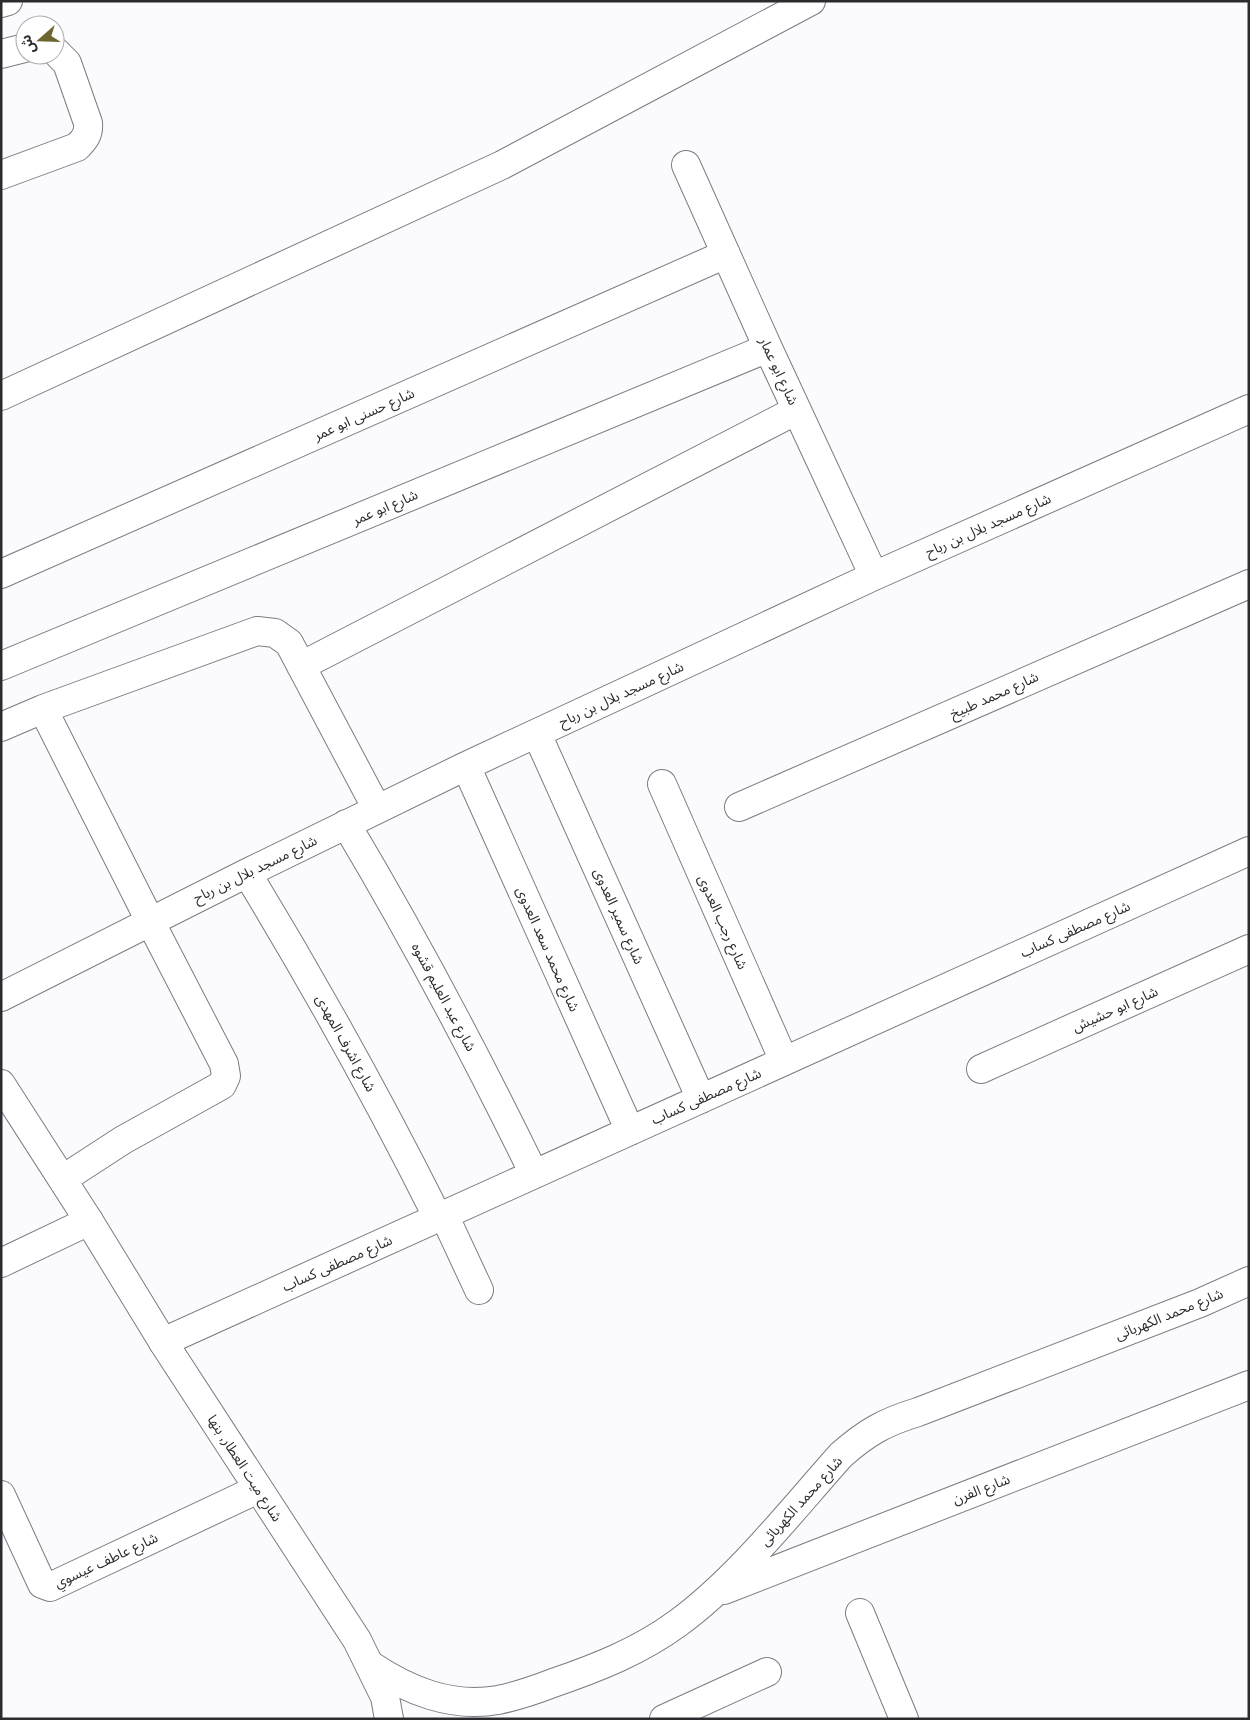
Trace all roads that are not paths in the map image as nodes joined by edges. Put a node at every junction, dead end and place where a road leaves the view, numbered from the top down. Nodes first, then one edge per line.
1 (8, 1) edge
2 (811, 1) edge
3 (1, 3) edge
4 (15, 50) edge
5 (1, 54) edge
6 (65, 61) edge
7 (686, 166) dead end
8 (1, 175) edge
9 (726, 254) junction
10 (768, 348) junction
11 (1, 396) edge
12 (797, 410) junction
13 (1249, 410) edge
14 (1, 574) edge
15 (874, 576) junction
16 (1249, 584) edge
17 (1, 666) edge
18 (301, 666) junction
19 (43, 709) junction
20 (1, 727) edge
21 (537, 734) junction
22 (466, 766) junction
23 (662, 784) dead end
24 (739, 807) dead end
25 (377, 809) junction
26 (346, 824) junction
27 (1249, 850) edge
28 (247, 873) junction
29 (150, 921) junction
30 (1249, 949) edge
31 (1, 997) edge
32 (784, 1061) junction
33 (981, 1069) dead end
34 (1, 1084) edge
35 (701, 1098) junction
36 (630, 1131) junction
37 (534, 1174) junction
38 (63, 1179) junction
39 (441, 1216) junction
40 (89, 1221) junction
41 (1, 1263) edge
42 (1249, 1281) edge
43 (479, 1290) dead end
44 (163, 1342) junction
45 (1249, 1385) edge
46 (258, 1489) junction
47 (1, 1495) edge
48 (714, 1594) junction
49 (860, 1613) dead end
50 (370, 1666) junction
51 (767, 1672) dead end
52 (389, 1719) edge
53 (664, 1719) edge
54 (904, 1719) edge

1 - 3 street
2 - 11 street
4 - 5 street
6 - 8 street
7 - 9 street, شارع ابو عمار
9 - 10 street, شارع ابو عمار
9 - 14 street, شارع حسنى ابو عمر
10 - 12 street, شارع ابو عمار
10 - 17 street, شارع ابو عمر
12 - 15 street, شارع ابو عمار
12 - 18 street
13 - 15 street, شارع مسجد بلال بن رباح
15 - 21 street, شارع مسجد بلال بن رباح
16 - 24 street, شارع محمد طبيخ
18 - 19 street
18 - 25 street
19 - 20 street
19 - 29 street
21 - 22 street, شارع مسجد بلال بن رباح
21 - 35 street, شارع سمير العدوى
22 - 25 street, شارع مسجد بلال بن رباح
22 - 36 street, شارع محمد سعد العدوى
23 - 32 street, شارع رجب العدوى
25 - 26 street, شارع مسجد بلال بن رباح
26 - 28 street, شارع مسجد بلال بن رباح
26 - 37 street, شارع عبد العليم قشوه
27 - 32 street, شارع مصطفى كساب
28 - 29 street, شارع مسجد بلال بن رباح
28 - 39 street, شارع اشرف المهدى
29 - 31 street, شارع مسجد بلال بن رباح
29 - 38 street
30 - 33 street, شارع ابو حشيش
32 - 35 street, شارع مصطفى كساب
34 - 38 street, شارع ميت العطار, بنها
35 - 36 street, شارع مصطفى كساب
36 - 37 street, شارع مصطفى كساب
37 - 39 street, شارع مصطفى كساب
38 - 40 street, شارع ميت العطار, بنها
39 - 43 street
39 - 44 street, شارع مصطفى كساب
40 - 41 street
40 - 44 street, شارع ميت العطار, بنها
42 - 48 street, شارع محمد الكهربائى
44 - 46 street, شارع ميت العطار, بنها
45 - 48 street, شارع الفرن
46 - 47 street, شارع عاطف عيسوي
46 - 50 street, شارع ميت العطار, بنها
48 - 50 street, شارع محمد الكهربائى
49 - 54 street
50 - 52 street, شارع ميت العطار, بنها
51 - 53 street

